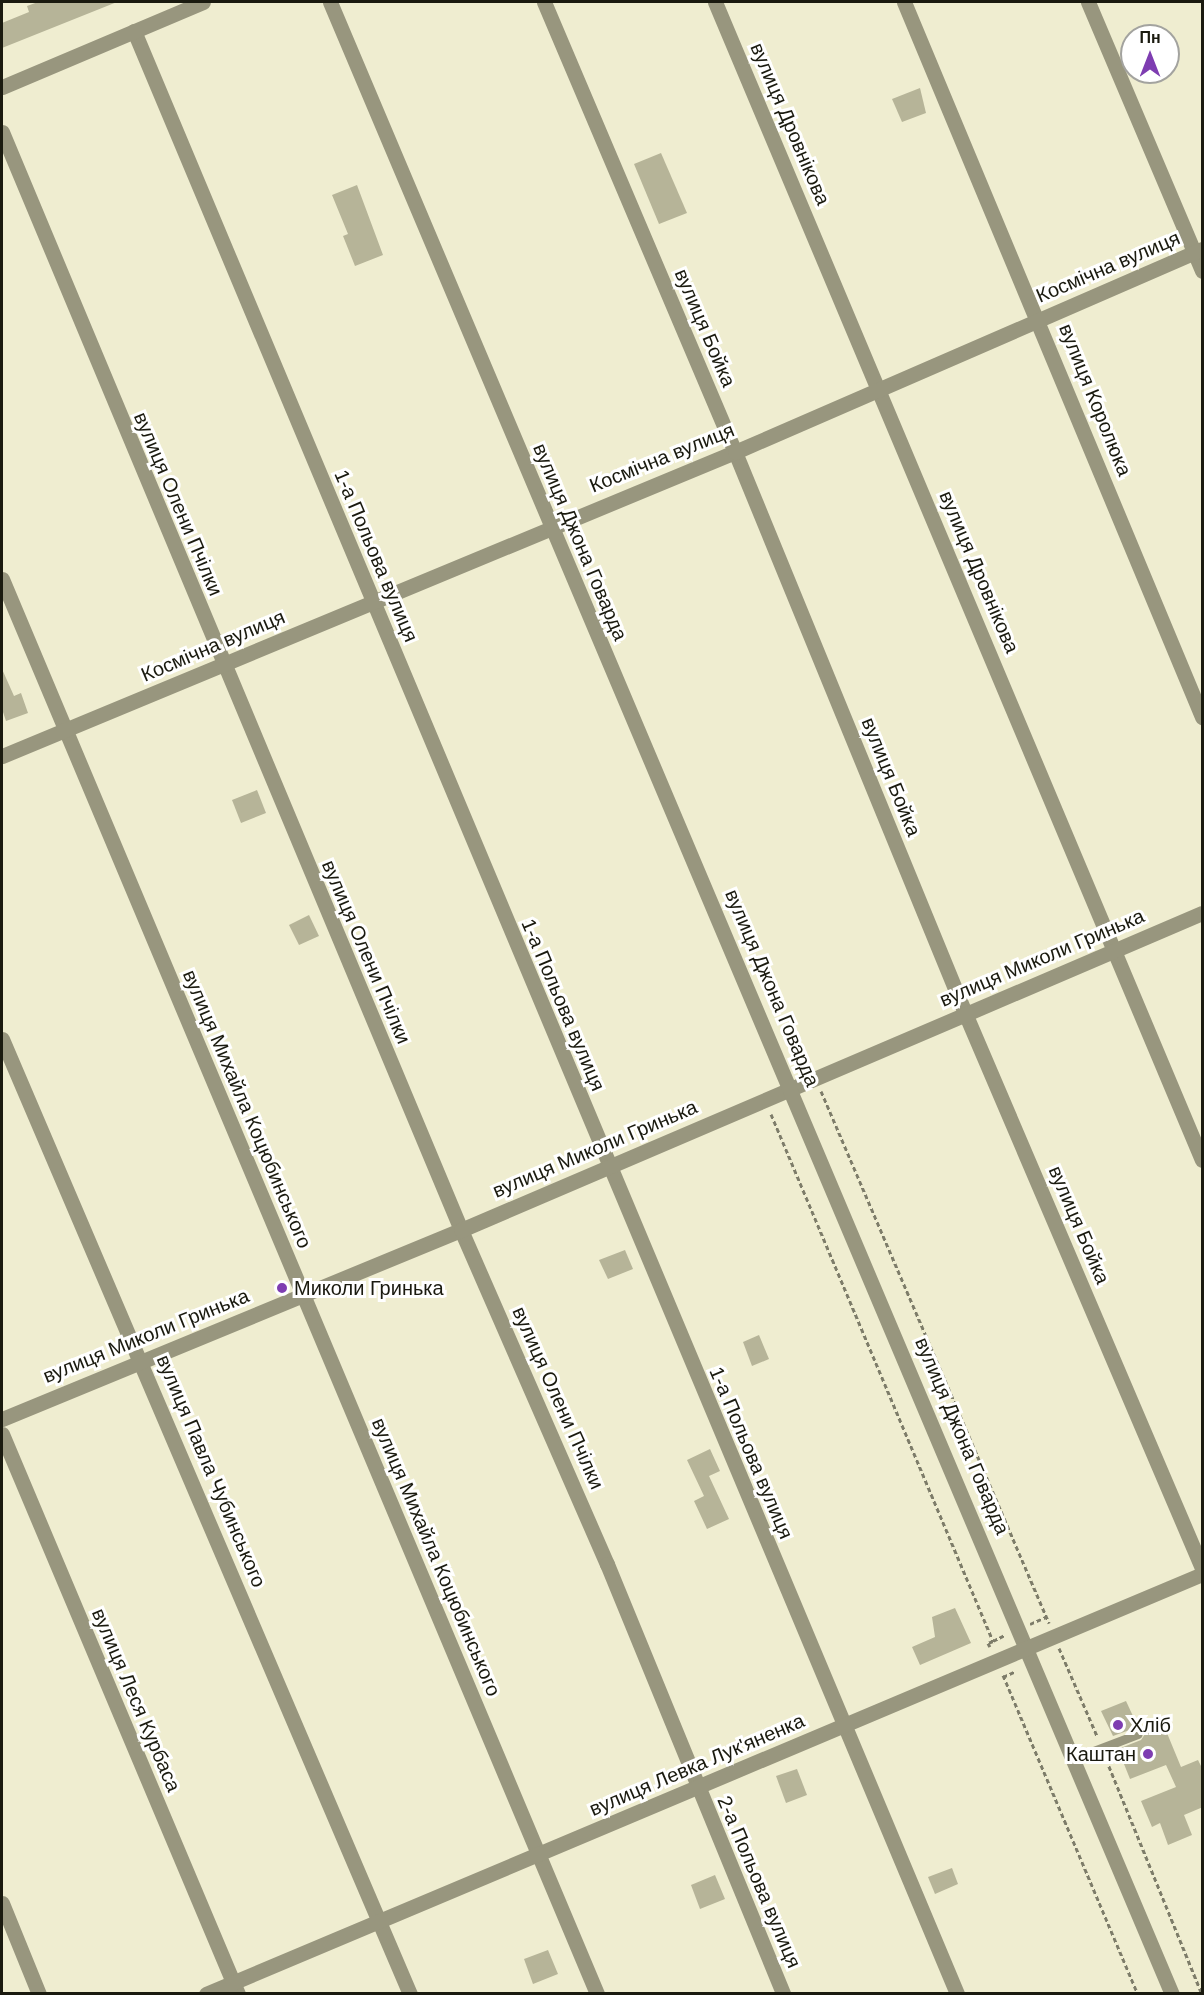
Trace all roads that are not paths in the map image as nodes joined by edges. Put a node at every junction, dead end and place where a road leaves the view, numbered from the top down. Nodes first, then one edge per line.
1 (203, 2) edge
2 (330, 2) edge
3 (544, 2) edge
4 (715, 2) edge
5 (904, 2) edge
6 (1089, 2) edge
7 (134, 31) junction
8 (2, 87) edge
9 (2, 132) edge
10 (1199, 251) edge
11 (1203, 271) edge
12 (1039, 319) junction
13 (879, 388) junction
14 (735, 452) junction
15 (550, 526) junction
16 (2, 579) edge
17 (371, 601) junction
18 (223, 666) junction
19 (1203, 717) edge
20 (65, 729) junction
21 (2, 756) edge
22 (1203, 913) edge
23 (1115, 951) junction
24 (965, 1013) junction
25 (2, 1039) edge
26 (792, 1088) junction
27 (1203, 1160) edge
28 (606, 1165) junction
29 (461, 1230) junction
30 (302, 1295) junction
31 (141, 1359) junction
32 (2, 1419) edge
33 (2, 1434) edge
34 (1203, 1568) edge
35 (1203, 1574) edge
36 (1029, 1649) junction
37 (844, 1726) junction
38 (1137, 1734) dead end
39 (1075, 1758) junction
40 (696, 1786) junction
41 (538, 1854) junction
42 (2, 1903) edge
43 (379, 1920) junction
44 (235, 1988) edge
45 (39, 1994) edge
46 (206, 1994) edge
47 (410, 1994) edge
48 (597, 1994) edge
49 (783, 1994) edge
50 (957, 1994) edge
51 (1172, 1994) edge

1 - 7 street
2 - 15 street, вулиця Джона Говарда
3 - 14 street, вулиця Бойка
4 - 13 street, вулиця Дровнікова
5 - 12 street, вулиця Королюка
6 - 10 street
7 - 8 street
7 - 17 street, 1-а Польова вулиця
9 - 18 street, вулиця Олени Пчілки
10 - 11 street
10 - 12 street, Космічна вулиця
12 - 13 street, Космічна вулиця
12 - 19 street, вулиця Королюка
13 - 14 street, Космічна вулиця
13 - 23 street, вулиця Дровнікова
14 - 15 street, Космічна вулиця
14 - 24 street, вулиця Бойка
15 - 17 street, Космічна вулиця
15 - 26 street, вулиця Джона Говарда
16 - 20 street, вулиця Михайла Коцюбинського
17 - 18 street, Космічна вулиця
17 - 28 street, 1-а Польова вулиця
18 - 20 street, Космічна вулиця
18 - 29 street, вулиця Олени Пчілки
20 - 21 street, Космічна вулиця
20 - 30 street, вулиця Михайла Коцюбинського
22 - 23 street, вулиця Миколи Гринька
23 - 24 street, вулиця Миколи Гринька
23 - 27 street, вулиця Дровнікова
24 - 26 street, вулиця Миколи Гринька
24 - 34 street, вулиця Бойка
25 - 31 street, вулиця Павла Чубинського
26 - 28 street, вулиця Миколи Гринька
26 - 36 street, вулиця Джона Говарда
28 - 29 street, вулиця Миколи Гринька
28 - 37 street, 1-а Польова вулиця
29 - 30 street, вулиця Миколи Гринька
29 - 40 street, вулиця Олени Пчілки
30 - 31 street, вулиця Миколи Гринька
30 - 41 street, вулиця Михайла Коцюбинського
31 - 32 street, вулиця Миколи Гринька
31 - 43 street, вулиця Павла Чубинського
33 - 44 street, вулиця Леся Курбаса
35 - 36 street, вулиця Левка Лук'яненка
36 - 37 street, вулиця Левка Лук'яненка
36 - 39 street, вулиця Джона Говарда
37 - 40 street, вулиця Левка Лук'яненка
37 - 50 street, 1-а Польова вулиця
38 - 39 lane
39 - 51 street, вулиця Джона Говарда
40 - 41 street, вулиця Левка Лук'яненка
40 - 49 street, 2-а Польова вулиця
41 - 43 street, вулиця Левка Лук'яненка
41 - 48 street, вулиця Михайла Коцюбинського
42 - 45 street
43 - 44 street, вулиця Левка Лук'яненка
43 - 47 street, вулиця Павла Чубинського
44 - 46 street, вулиця Левка Лук'яненка

